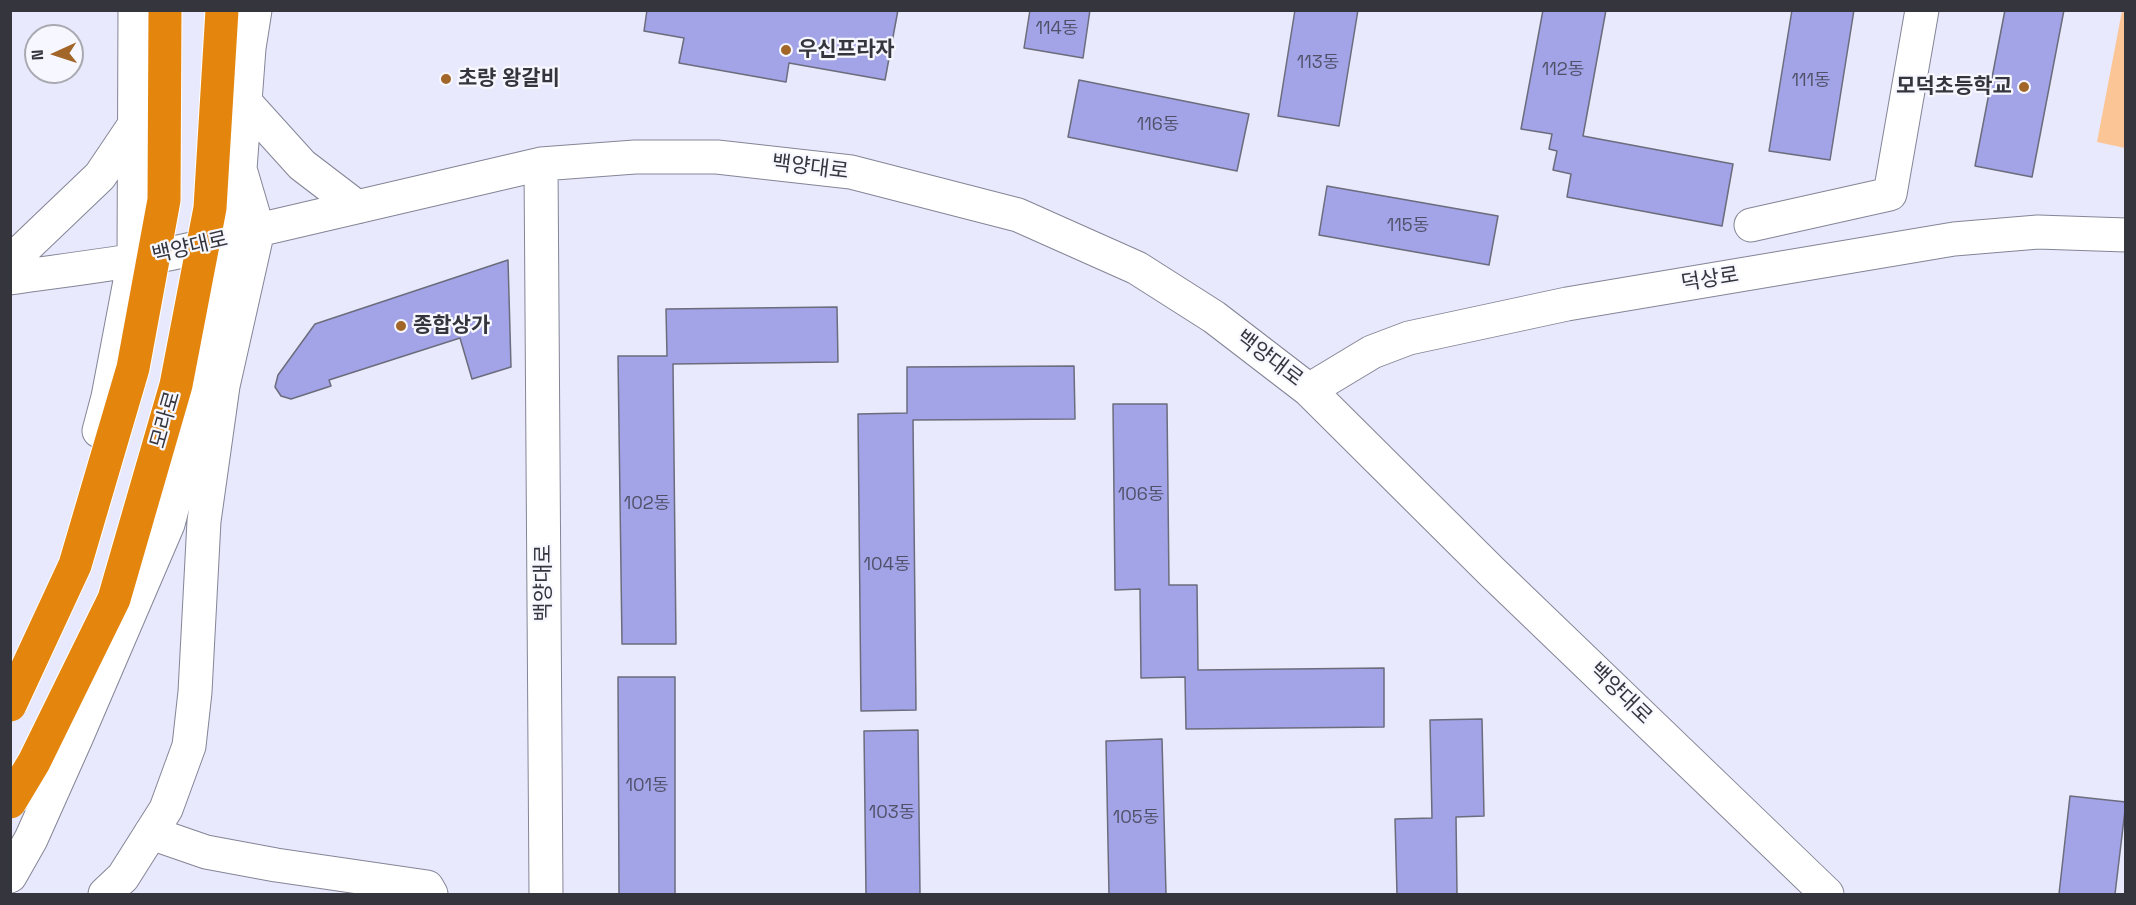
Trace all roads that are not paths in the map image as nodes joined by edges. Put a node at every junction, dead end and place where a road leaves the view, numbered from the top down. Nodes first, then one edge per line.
1 (135, 10) edge
2 (165, 10) edge
3 (222, 10) edge
4 (255, 10) edge
5 (271, 10) edge
6 (1922, 10) edge
7 (249, 48) junction
8 (245, 102) junction
9 (135, 124) junction
10 (541, 164) junction
11 (240, 169) junction
12 (357, 207) junction
13 (1751, 225) dead end
14 (258, 230) junction
15 (2126, 235) edge
16 (222, 243) junction
17 (134, 260) junction
18 (10, 262) edge
19 (10, 278) edge
20 (1309, 390) junction
21 (10, 684) edge
22 (10, 705) edge
23 (10, 802) edge
24 (151, 833) junction
25 (10, 876) edge
26 (105, 894) edge
27 (431, 894) edge
28 (546, 894) edge
29 (1827, 894) edge

1 - 9 main road
2 - 22 highway, bridge
3 - 23 highway, 모라로, bridge
4 - 7 main road, 모라로
5 - 7 main road
6 - 13 main road
7 - 8 main road, 모라로
8 - 11 main road, 모라로
8 - 12 main road
9 - 17 main road
9 - 18 main road
10 - 12 main road, 백양대로
10 - 20 main road, 백양대로
10 - 28 main road, 백양대로
11 - 14 main road, 모라로
11 - 16 main road, 모라로
12 - 14 main road, 백양대로
14 - 16 main road, 백양대로
14 - 24 main road, 모라로
15 - 20 main road, 덕상로
16 - 17 main road, 백양대로
16 - 25 main road, 모라로
17 - 19 main road, 백양대로
17 - 21 main road
20 - 29 main road, 백양대로
24 - 26 main road, 모라로
24 - 27 main road

